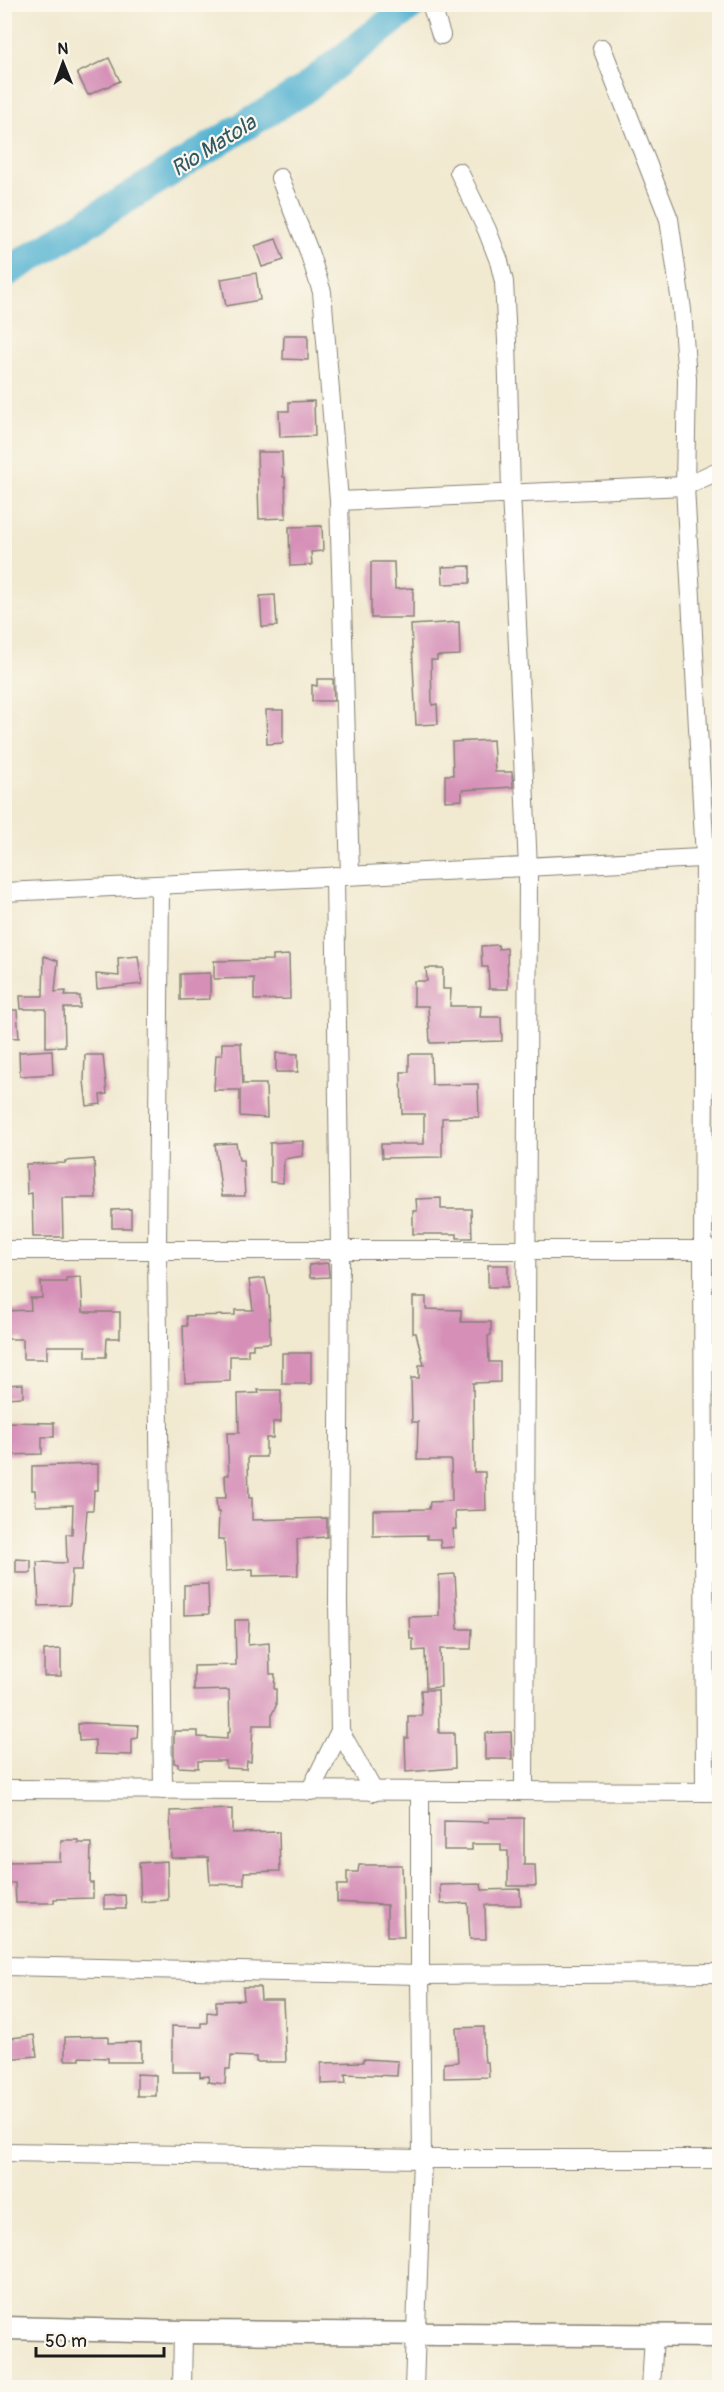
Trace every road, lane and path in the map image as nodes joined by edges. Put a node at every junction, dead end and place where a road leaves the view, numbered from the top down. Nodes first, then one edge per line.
1 (431, 4) edge
2 (441, 35) dead end
3 (602, 48) dead end
4 (459, 172) dead end
5 (280, 178) dead end
6 (720, 471) edge
7 (686, 486) junction
8 (511, 492) junction
9 (339, 501) junction
10 (712, 857) edge
11 (528, 868) junction
12 (343, 875) junction
13 (160, 885) junction
14 (4, 892) edge
15 (525, 1249) junction
16 (4, 1250) edge
17 (157, 1250) junction
18 (711, 1250) edge
19 (340, 1251) junction
20 (711, 1419) edge
21 (340, 1731) junction
22 (4, 1789) edge
23 (524, 1790) junction
24 (163, 1791) junction
25 (310, 1791) junction
26 (420, 1791) junction
27 (374, 1792) junction
28 (712, 1792) edge
29 (4, 1966) edge
30 (720, 1973) edge
31 (420, 1975) junction
32 (4, 2152) edge
33 (423, 2159) junction
34 (720, 2159) edge
35 (4, 2328) edge
36 (183, 2332) junction
37 (415, 2333) junction
38 (654, 2336) junction
39 (720, 2336) edge
40 (182, 2388) edge
41 (414, 2388) edge
42 (651, 2388) edge

1 - 2 street
3 - 7 street
4 - 8 street
5 - 9 street
6 - 7 street
7 - 8 street
7 - 10 street
8 - 9 street
8 - 11 street
9 - 12 street
10 - 11 street
10 - 18 street
11 - 12 street
11 - 15 street
12 - 13 street
12 - 19 street
13 - 14 street
13 - 17 street
15 - 18 street
15 - 19 street
15 - 23 street
16 - 17 street
17 - 19 street
17 - 24 street
18 - 20 street
19 - 21 street
20 - 28 street
21 - 25 street
21 - 27 street
22 - 24 street
23 - 26 street
23 - 28 street
24 - 25 street
25 - 27 street
26 - 27 street
26 - 31 street
29 - 31 street
30 - 31 street
31 - 33 street
32 - 33 street
33 - 34 street
33 - 37 street
35 - 36 street
36 - 37 street
36 - 40 street
37 - 38 street
37 - 41 street
38 - 39 street
38 - 42 street

